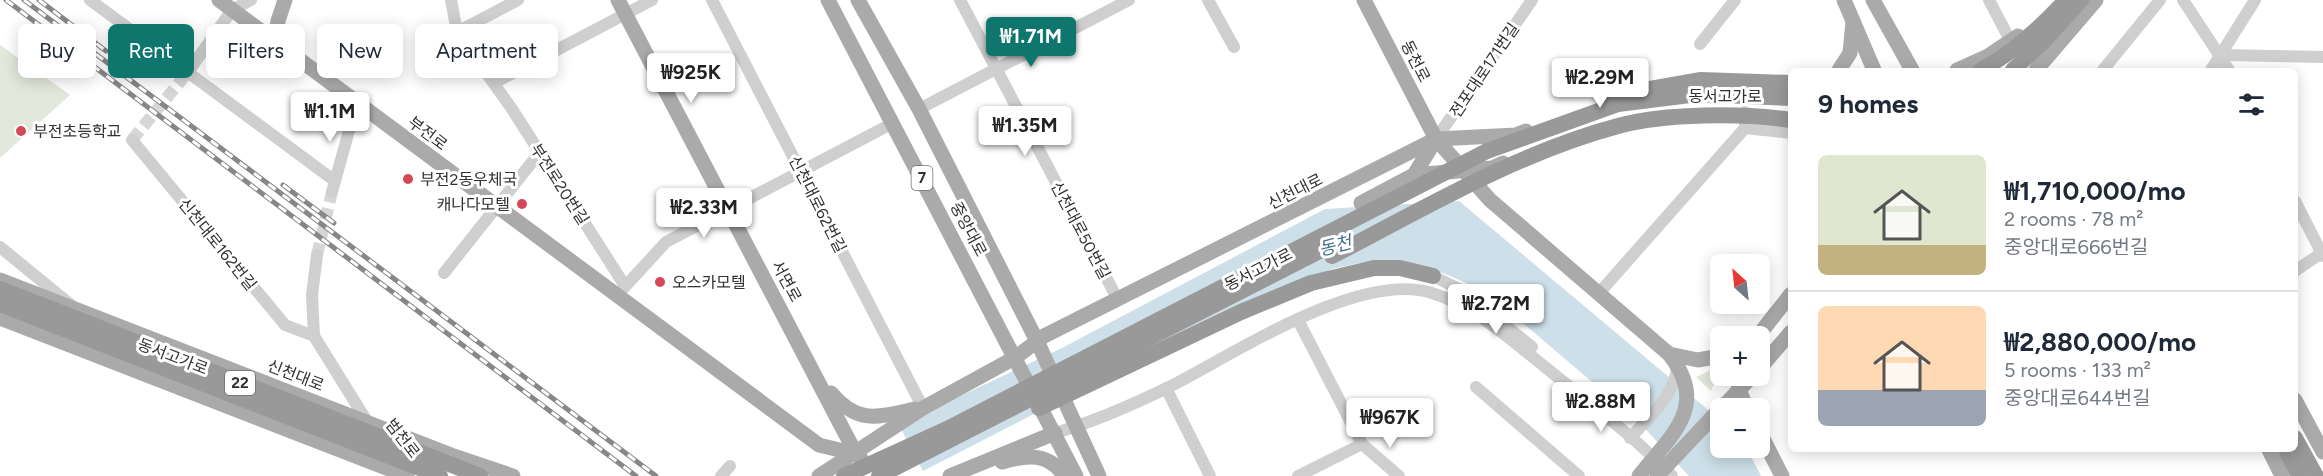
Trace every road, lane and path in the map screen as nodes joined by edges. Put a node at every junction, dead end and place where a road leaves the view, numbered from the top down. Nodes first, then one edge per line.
1 (90, 0) edge
2 (219, 0) edge
3 (251, 0) edge
4 (285, 0) edge
5 (451, 0) edge
6 (518, 0) edge
7 (652, 0) edge
8 (712, 0) edge
9 (828, 0) edge
10 (858, 0) edge
11 (960, 0) edge
12 (1129, 0) edge
13 (1208, 0) edge
14 (1364, 0) edge
15 (1532, 0) edge
16 (1735, 0) edge
17 (1844, 0) edge
18 (1873, 0) edge
19 (1989, 0) edge
20 (2056, 0) edge
21 (2066, 0) edge
22 (2081, 0) edge
23 (2096, 0) edge
24 (2160, 0) edge
25 (2183, 0) edge
26 (2255, 0) edge
27 (621, 7) edge
28 (232, 10) junction
29 (2043, 15) junction
30 (1853, 19) junction
31 (123, 24) edge
32 (250, 24) edge
33 (278, 24) edge
34 (456, 24) edge
35 (472, 24) edge
36 (2011, 42) junction
37 (1700, 44) dead end
38 (1234, 46) dead end
39 (1902, 54) junction
40 (2221, 55) junction
41 (2323, 57) edge
42 (194, 64) tunnel mouth
43 (305, 65) edge
44 (1842, 68) edge
45 (1873, 68) edge
46 (1911, 68) edge
47 (1921, 68) edge
48 (1961, 68) edge
49 (1985, 68) edge
50 (1998, 68) edge
51 (2015, 68) edge
52 (2042, 68) edge
53 (2105, 68) edge
54 (2212, 68) edge
55 (2228, 68) edge
56 (996, 69) junction
57 (194, 77) edge
58 (490, 78) edge
59 (494, 83) junction
60 (1788, 83) edge
61 (1788, 90) edge
62 (1788, 98) edge
63 (357, 102) junction
64 (1788, 108) edge
65 (919, 109) junction
66 (1745, 112) junction
67 (1788, 113) edge
68 (1788, 120) edge
69 (893, 123) junction
70 (1744, 128) junction
71 (1788, 133) edge
72 (132, 140) dead end
73 (1436, 140) junction
74 (1487, 151) junction
75 (540, 152) junction
76 (801, 171) junction
77 (1464, 171) junction
78 (1414, 175) junction
79 (1361, 203) joint
80 (497, 207) junction
81 (2298, 207) edge
82 (729, 209) junction
83 (2298, 223) edge
84 (2310, 230) junction
85 (0, 247) edge
86 (2322, 253) edge
87 (317, 255) tunnel mouth
88 (2298, 270) edge
89 (444, 273) dead end
90 (1433, 276) joint
91 (0, 280) edge
92 (1255, 285) junction
93 (0, 289) edge
94 (621, 291) junction
95 (1600, 292) junction
96 (1788, 297) edge
97 (1118, 300) junction
98 (0, 303) edge
99 (76, 309) junction
100 (1777, 309) junction
101 (0, 318) edge
102 (1298, 320) junction
103 (1755, 326) edge
104 (1765, 326) edge
105 (1788, 335) edge
106 (314, 336) junction
107 (1037, 341) junction
108 (1770, 356) edge
109 (1016, 357) junction
110 (1710, 358) edge
111 (1674, 365) junction
112 (813, 369) junction
113 (1567, 385) junction
114 (1476, 387) dead end
115 (1166, 388) junction
116 (2298, 406) edge
117 (923, 408) junction
118 (1710, 420) edge
119 (368, 423) junction
120 (978, 427) junction
121 (1075, 427) junction
122 (1055, 433) junction
123 (1634, 434) junction
124 (2298, 443) edge
125 (1362, 444) junction
126 (2270, 452) edge
127 (2287, 452) edge
128 (2323, 452) edge
129 (1770, 453) edge
130 (856, 454) junction
131 (730, 466) dead end
132 (967, 468) junction
133 (1662, 470) edge
134 (409, 476) edge
135 (440, 476) edge
136 (480, 476) edge
137 (513, 476) edge
138 (721, 476) edge
139 (819, 476) edge
140 (834, 476) edge
141 (844, 476) edge
142 (880, 476) edge
143 (950, 476) edge
144 (1064, 476) edge
145 (1076, 476) edge
146 (1099, 476) edge
147 (1210, 476) edge
148 (1298, 476) edge
149 (1399, 476) edge
150 (1579, 476) edge
151 (1639, 476) edge
152 (1782, 476) edge
153 (2282, 476) edge
154 (2299, 476) edge
155 (2316, 476) edge

1 - 31 street
2 - 28 main road, 부전로
3 - 28 street
4 - 33 main road
5 - 34 street, 부전로20번길
6 - 35 street
7 - 27 street
8 - 76 street, 신천대로62번길
9 - 69 main road, 중앙대로 / 7
10 - 65 main road, 중앙대로 / 7
11 - 56 street, 신천대로50번길
12 - 56 street
13 - 38 street
14 - 73 main road, 동천로
15 - 73 street, 전포대로171번길
16 - 37 street
17 - 30 main road
18 - 39 main road
19 - 36 street
20 - 29 main road
21 - 49 highway
22 - 51 highway
23 - 52 main road
24 - 53 street
25 - 40 street
26 - 40 street
27 - 59 street
27 - 82 main road, 서면로
28 - 32 main road, 부전로
28 - 42 street
29 - 36 main road
29 - 50 main road
30 - 44 main road
30 - 45 main road
36 - 48 main road
39 - 46 main road
39 - 47 main road
40 - 41 street
40 - 54 street
40 - 55 street
43 - 63 main road, 부전로
56 - 65 street
56 - 97 street, 신천대로50번길
57 - 63 street
58 - 59 street, 부전로20번길
59 - 75 street, 부전로20번길
60 - 74 highway
61 - 73 main road, 신천대로
62 - 74 highway, 동서고가로
63 - 80 main road, 부전로
64 - 92 highway, 동서고가로
65 - 107 main road, 중앙대로 / 7
66 - 67 main road
66 - 70 street
66 - 77 main road
68 - 92 highway
69 - 76 street
69 - 109 main road, 중앙대로 / 7
70 - 71 street
70 - 95 street
72 - 106 street, 신천대로162번길
73 - 77 main road, 동천로
73 - 78 main road
73 - 97 main road, 신천대로
74 - 141 highway, 동서고가로
75 - 80 street
75 - 94 street, 부전로20번길
76 - 82 street
76 - 117 street, 신천대로62번길
77 - 78 main road
77 - 95 main road, 동천로
78 - 79 main road
79 - 140 highway
80 - 89 street
80 - 94 main road, 부전로
81 - 84 street
82 - 94 street
82 - 112 main road, 서면로
83 - 84 street
84 - 86 street
85 - 99 street
86 - 88 street
87 - 106 street
90 - 113 street
90 - 120 highway
91 - 99 main road, 신천대로
92 - 120 highway, 동서고가로
93 - 136 highway, 동서고가로 / 22
94 - 130 main road, 부전로
95 - 111 main road, 동천로
96 - 100 main road
97 - 107 main road, 신천대로
98 - 135 highway, 동서고가로 / 22
99 - 119 main road, 신천대로
100 - 103 main road
100 - 104 main road
101 - 134 main road
102 - 113 street
102 - 115 street
102 - 125 street
105 - 108 main road
106 - 119 street
107 - 109 main road, 신천대로
107 - 121 main road, 중앙대로 / 7
109 - 117 main road, 신천대로
109 - 122 main road, 중앙대로 / 7
110 - 111 main road
111 - 123 street
111 - 133 main road
112 - 117 main road, 서면로
112 - 130 main road, 서면로
113 - 123 street
114 - 150 street
115 - 121 street
115 - 147 street
116 - 128 main road
117 - 130 main road, 신천대로
118 - 133 main road
119 - 134 main road, 범천로
119 - 137 main road, 신천대로
120 - 142 highway, 동서고가로
121 - 122 street
121 - 146 main road, 중앙대로 / 7
122 - 132 main road
122 - 145 main road, 중앙대로 / 7
123 - 133 street
124 - 155 highway
125 - 148 street
125 - 149 street
126 - 153 main road
127 - 154 highway
129 - 152 main road
130 - 139 main road, 신천대로
130 - 142 main road
131 - 138 street
132 - 143 main road
132 - 144 main road
133 - 151 main road

